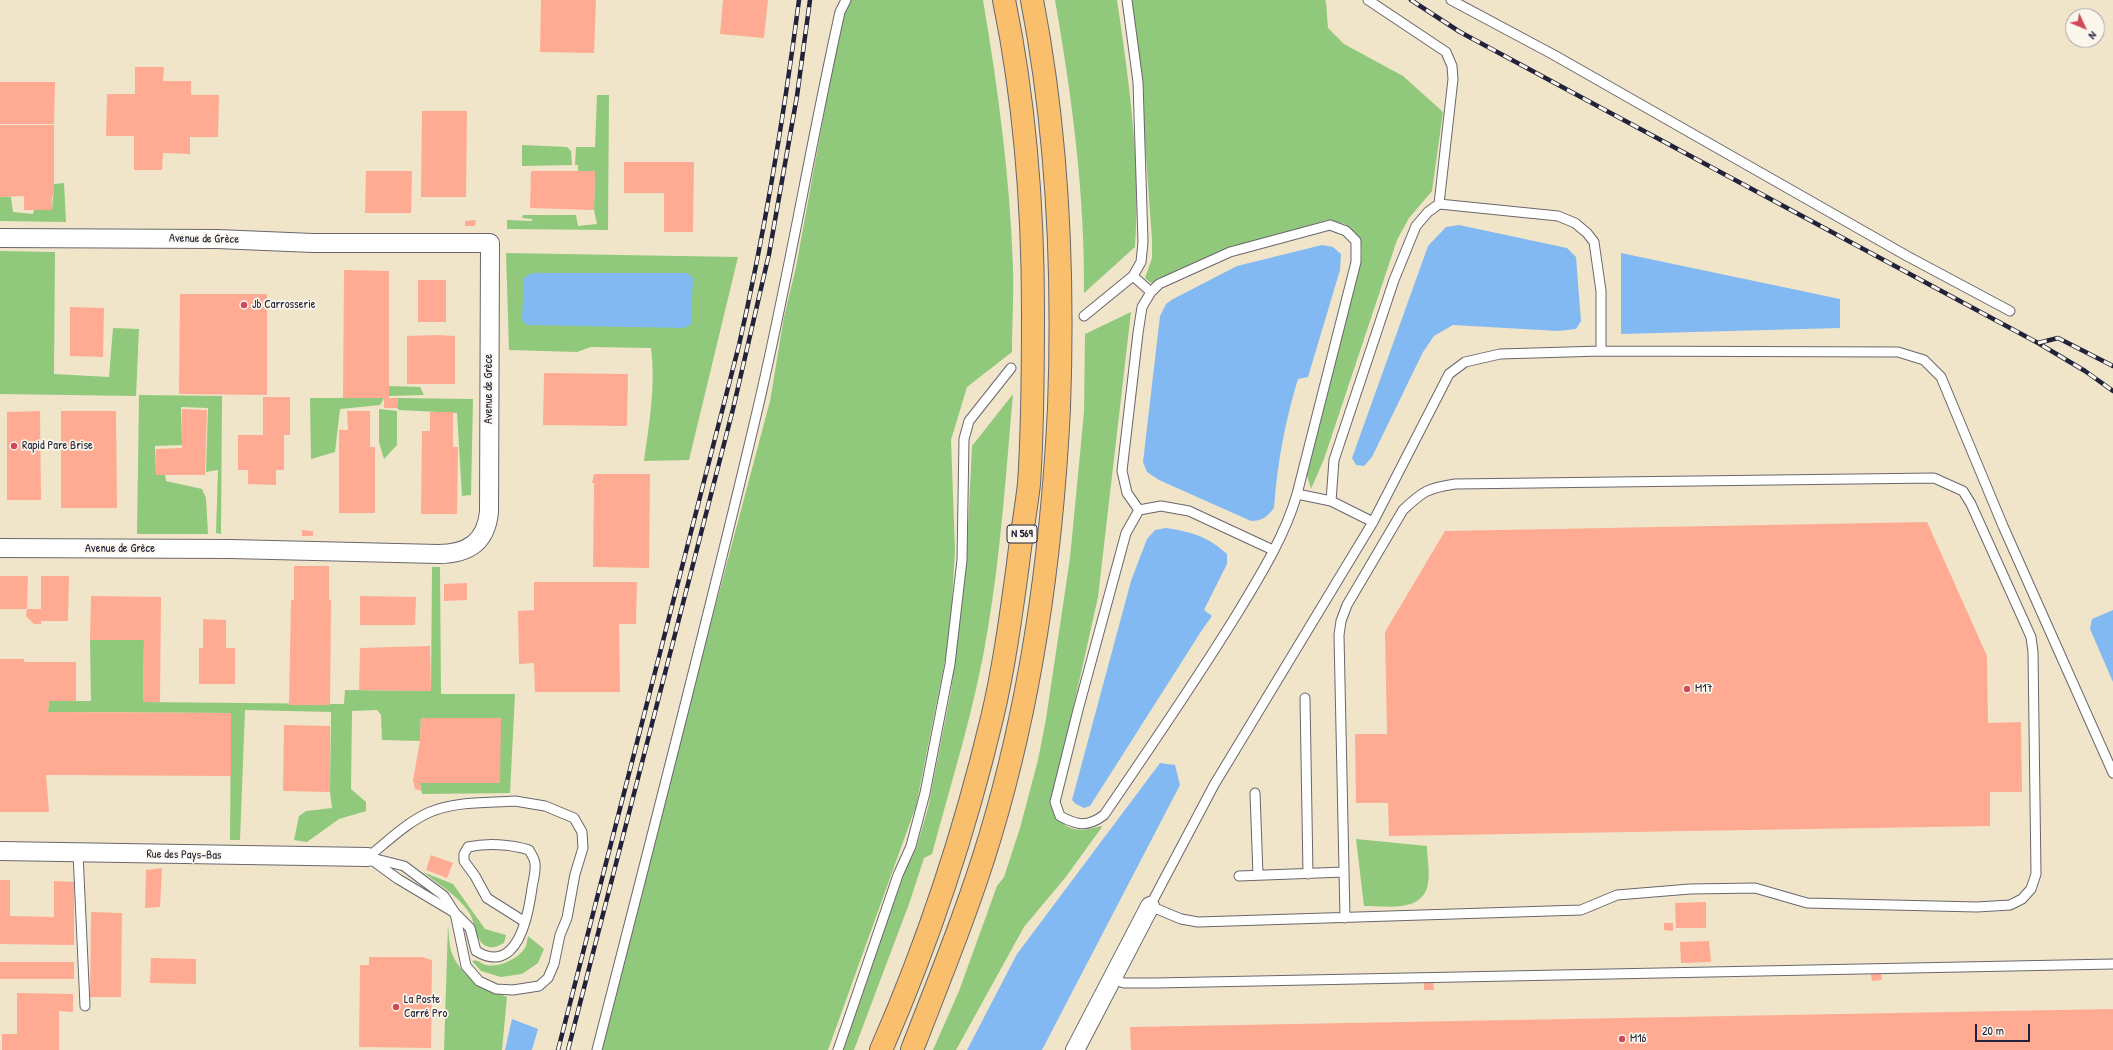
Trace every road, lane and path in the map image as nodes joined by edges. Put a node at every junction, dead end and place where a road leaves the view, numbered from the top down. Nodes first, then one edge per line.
1 (846, 0) edge
2 (1004, 0) edge
3 (1032, 0) edge
4 (1127, 0) edge
5 (1368, 0) edge
6 (1451, 0) edge
7 (1439, 204) junction
8 (0, 238) edge
9 (1133, 276) junction
10 (1151, 292) junction
11 (2010, 311) dead end
12 (1084, 316) dead end
13 (1601, 351) junction
14 (1011, 368) dead end
15 (1297, 494) junction
16 (1330, 501) junction
17 (1139, 510) junction
18 (1373, 522) junction
19 (0, 548) edge
20 (1272, 550) junction
21 (1305, 698) dead end
22 (2113, 773) edge
23 (1255, 793) dead end
24 (0, 851) edge
25 (78, 853) junction
26 (368, 857) junction
27 (1344, 872) junction
28 (1308, 874) junction
29 (1258, 875) junction
30 (1239, 876) dead end
31 (1150, 906) junction
32 (455, 913) junction
33 (1345, 918) junction
34 (525, 922) junction
35 (2113, 964) edge
36 (1112, 979) junction
37 (85, 1006) dead end
38 (1085, 1031) junction
39 (597, 1050) edge
40 (838, 1050) edge
41 (881, 1050) edge
42 (912, 1050) edge
43 (1075, 1050) edge
44 (1085, 1050) edge

1 - 39 lane
2 - 41 highway, N 569
3 - 42 highway, N 569
4 - 9 lane
5 - 7 lane
6 - 11 lane
7 - 13 lane
7 - 16 lane
8 - 19 street, Avenue de Grèce
9 - 10 lane
9 - 12 lane
10 - 15 lane
10 - 17 lane
13 - 18 lane
13 - 22 lane
14 - 40 lane
15 - 16 lane
15 - 20 lane
16 - 18 lane
17 - 20 lane
17 - 20 lane
18 - 31 lane
21 - 28 lane
23 - 29 lane
24 - 25 street, Rue des Pays-Bas
25 - 26 street, Rue des Pays-Bas
25 - 37 lane
26 - 32 lane
26 - 32 lane
26 - 32 lane
27 - 28 lane
27 - 33 lane
27 - 33 lane
28 - 29 lane
29 - 30 lane
31 - 33 lane
31 - 36 street
32 - 34 lane
34 - 34 lane
35 - 36 lane
36 - 38 street
38 - 43 street
38 - 44 lane

